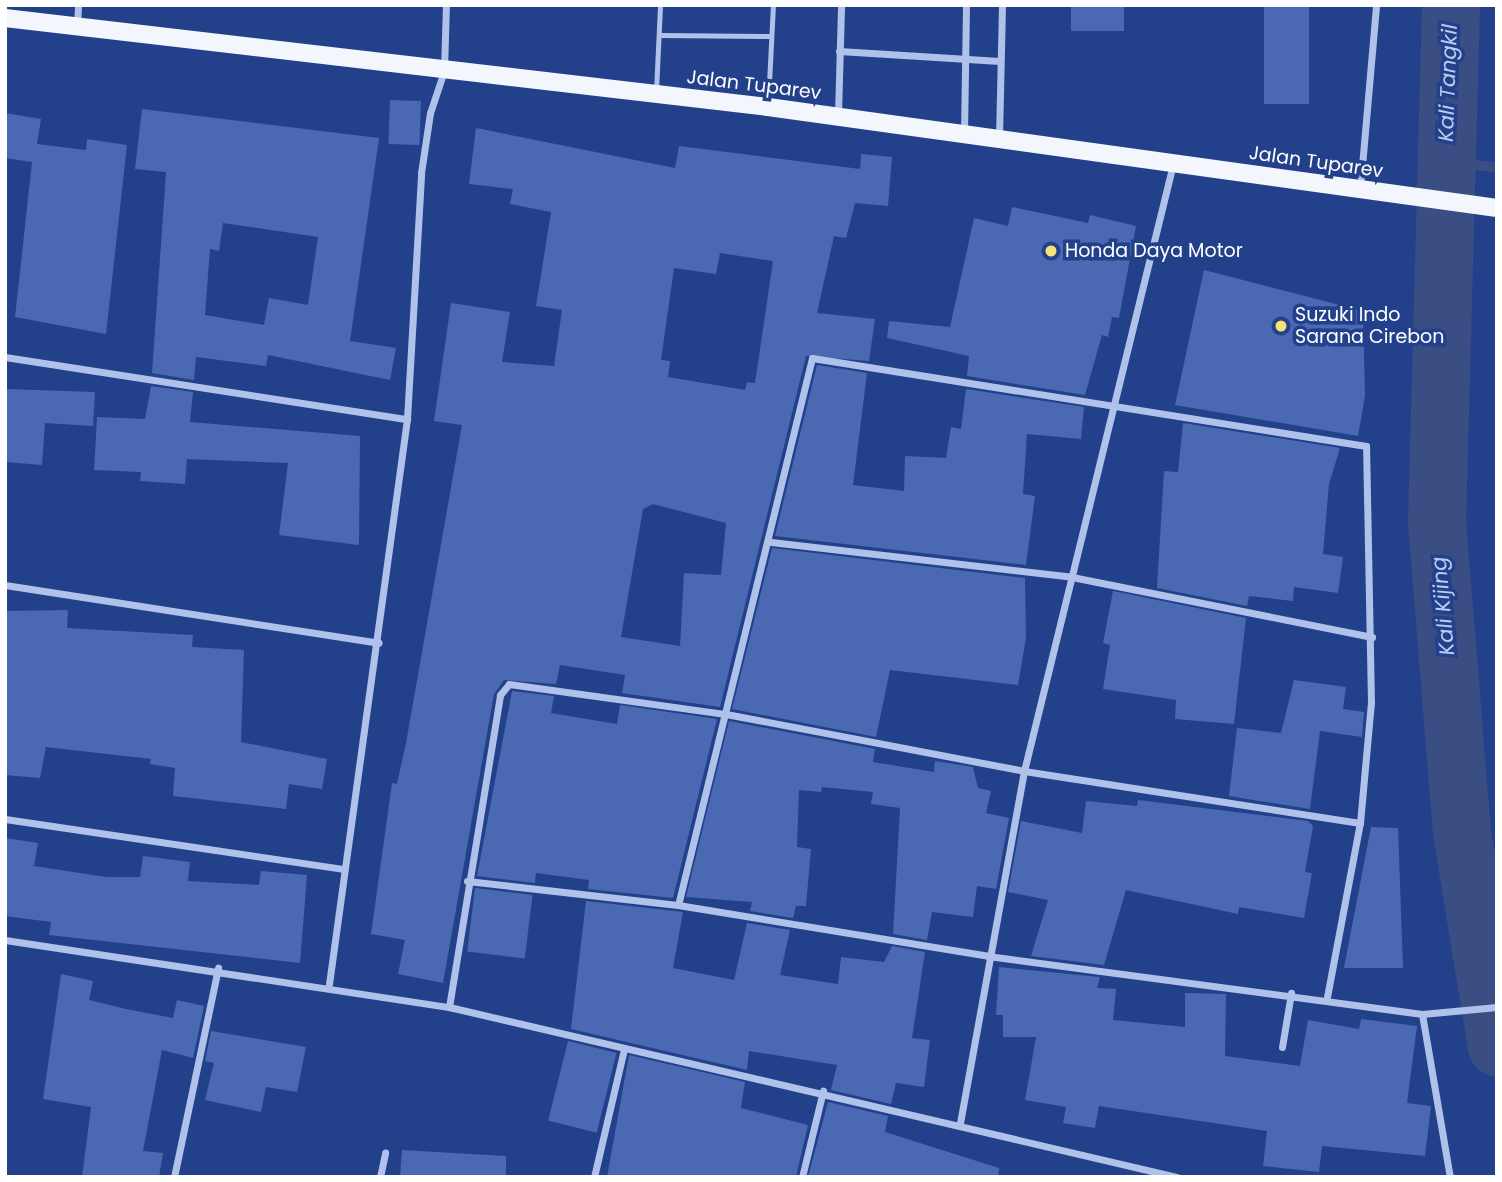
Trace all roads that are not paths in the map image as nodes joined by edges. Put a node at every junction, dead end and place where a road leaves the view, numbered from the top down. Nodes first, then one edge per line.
1 (78, 5) edge
2 (446, 5) edge
3 (660, 5) edge
4 (773, 5) edge
5 (841, 5) edge
6 (966, 5) edge
7 (1002, 5) edge
8 (1376, 5) edge
9 (5, 18) edge
10 (77, 26) junction
11 (659, 35) junction
12 (771, 36) junction
13 (839, 51) junction
14 (963, 58) junction
15 (1000, 61) junction
16 (444, 71) junction
17 (656, 94) junction
18 (768, 107) junction
19 (838, 116) junction
20 (964, 134) junction
21 (999, 139) junction
22 (1173, 164) junction
23 (1366, 190) junction
24 (1497, 208) edge
25 (5, 357) edge
26 (1112, 403) junction
27 (407, 419) junction
28 (771, 542) junction
29 (1072, 577) junction
30 (5, 585) edge
31 (1372, 637) junction
32 (379, 643) junction
33 (726, 714) junction
34 (1024, 771) junction
35 (5, 819) edge
36 (1360, 823) junction
37 (344, 869) junction
38 (467, 881) junction
39 (678, 905) junction
40 (5, 940) edge
41 (988, 956) junction
42 (218, 968) junction
43 (329, 984) junction
44 (1291, 993) junction
45 (1327, 997) junction
46 (449, 1007) junction
47 (1497, 1007) edge
48 (1422, 1014) junction
49 (1282, 1047) dead end
50 (624, 1049) junction
51 (823, 1091) junction
52 (960, 1123) junction
53 (385, 1153) dead end
54 (174, 1177) edge
55 (380, 1177) edge
56 (594, 1177) edge
57 (802, 1177) edge
58 (1177, 1177) edge
59 (1450, 1177) edge

1 - 10 street
2 - 16 street
3 - 11 lane
4 - 12 lane
5 - 13 street
6 - 14 street
7 - 15 street
8 - 23 street
9 - 10 main road, Jalan Tuparev
10 - 16 main road, Jalan Tuparev
11 - 12 lane
11 - 17 lane
12 - 18 lane
13 - 14 street
13 - 19 street
14 - 15 street
14 - 20 street
15 - 21 street
16 - 17 main road, Jalan Tuparev
16 - 27 street
17 - 18 main road, Jalan Tuparev
18 - 19 main road, Jalan Tuparev
19 - 20 main road, Jalan Tuparev
20 - 21 main road, Jalan Tuparev
21 - 22 main road, Jalan Tuparev
22 - 23 main road, Jalan Tuparev
22 - 26 street
23 - 24 main road, Jalan Tuparev
25 - 27 street
26 - 28 street
26 - 29 street
26 - 31 street
27 - 32 street
28 - 29 street
28 - 33 street
29 - 31 street
29 - 34 street
30 - 32 street
31 - 36 street
32 - 37 street
33 - 34 street
33 - 38 street
33 - 39 street
34 - 36 street
34 - 41 street
35 - 37 street
36 - 45 street
37 - 43 street
38 - 39 street
38 - 46 street
39 - 41 street
40 - 42 street
41 - 44 street
41 - 52 street
42 - 43 street
42 - 54 street
43 - 46 street
44 - 45 street
44 - 49 street
45 - 48 street
46 - 50 street
47 - 48 street
48 - 59 street
50 - 51 street
50 - 56 street
51 - 52 street
51 - 57 street
52 - 58 street
53 - 55 street

